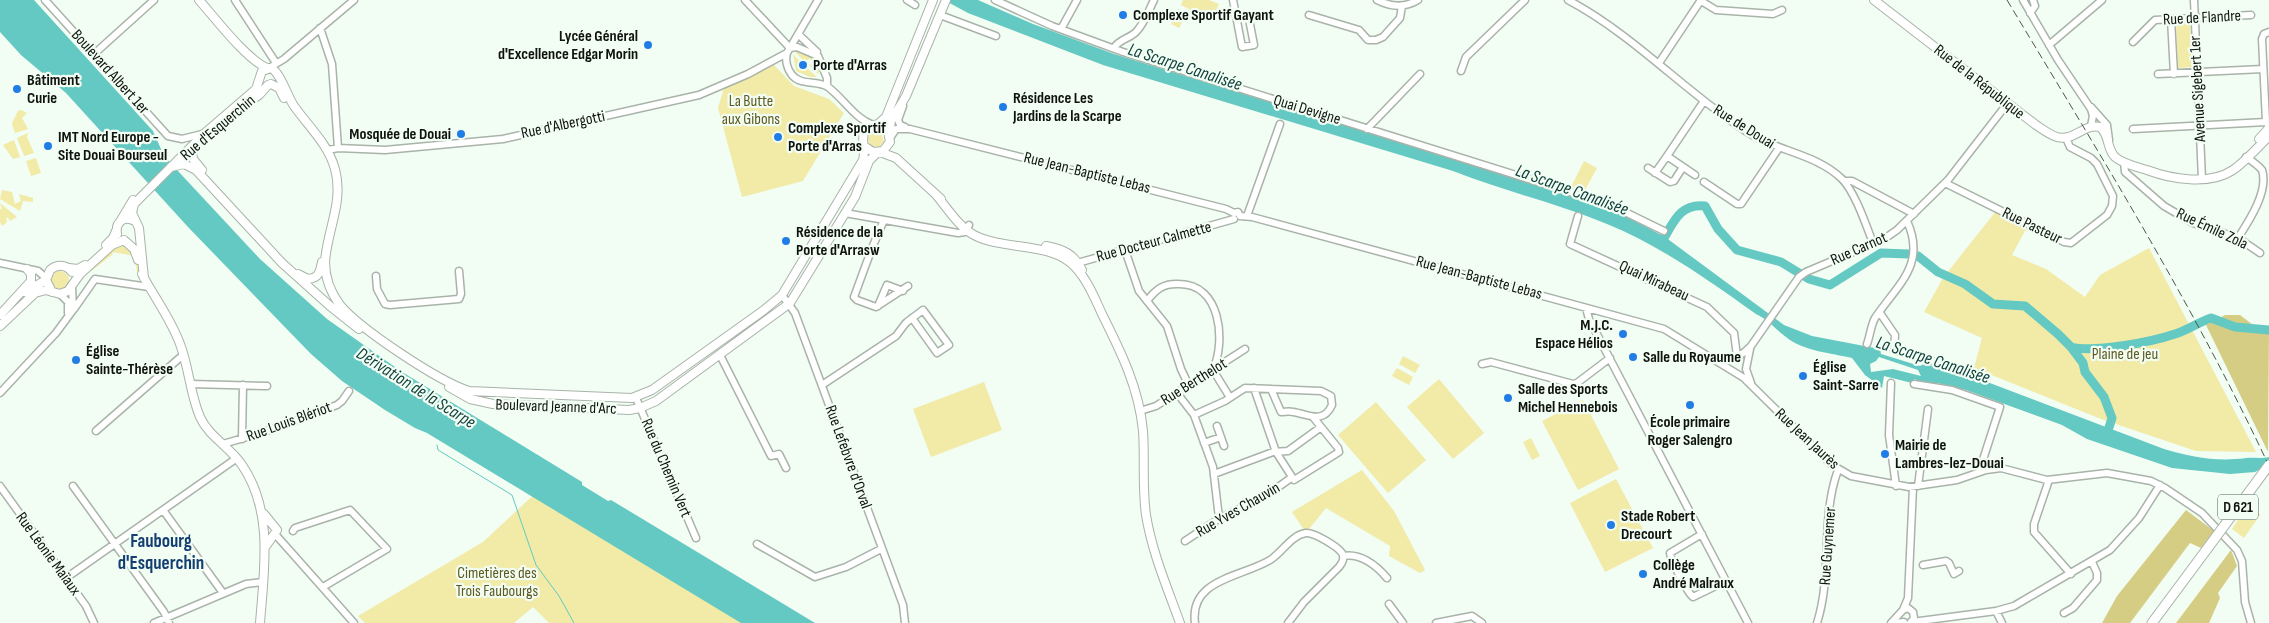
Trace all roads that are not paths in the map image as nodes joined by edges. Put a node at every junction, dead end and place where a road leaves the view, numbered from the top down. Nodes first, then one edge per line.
1 (45, 0) edge
2 (154, 0) edge
3 (199, 0) edge
4 (234, 0) edge
5 (354, 0) edge
6 (745, 0) edge
7 (818, 0) edge
8 (907, 0) edge
9 (995, 0) edge
10 (1077, 0) edge
11 (1154, 0) edge
12 (1232, 0) edge
13 (1377, 0) edge
14 (1418, 0) edge
15 (1525, 0) edge
16 (1568, 0) edge
17 (1701, 0) edge
18 (1874, 0) edge
19 (2024, 0) edge
20 (2102, 0) edge
21 (2194, 0) edge
22 (933, 1) edge
23 (2035, 1) edge
24 (945, 3) edge
25 (915, 5) dead end
26 (1402, 6) junction
27 (1782, 10) dead end
28 (1235, 12) junction
29 (2030, 13) junction
30 (940, 15) junction
31 (1309, 15) dead end
32 (2251, 16) dead end
33 (2195, 18) junction
34 (2171, 19) junction
35 (320, 28) junction
36 (1061, 29) junction
37 (2267, 33) edge
38 (798, 34) junction
39 (996, 36) dead end
40 (2133, 42) dead end
41 (2049, 45) junction
42 (1114, 48) junction
43 (243, 49) junction
44 (788, 50) junction
45 (94, 54) junction
46 (820, 58) junction
47 (284, 59) junction
48 (1659, 63) junction
49 (271, 66) junction
50 (2263, 69) junction
51 (1461, 71) dead end
52 (2198, 72) junction
53 (1420, 74) dead end
54 (2158, 74) dead end
55 (2174, 74) junction
56 (277, 75) junction
57 (260, 77) junction
58 (270, 84) junction
59 (827, 86) junction
60 (906, 96) junction
61 (1704, 100) junction
62 (2007, 104) junction
63 (2087, 104) junction
64 (853, 112) junction
65 (1280, 124) dead end
66 (875, 125) junction
67 (2200, 125) junction
68 (2268, 125) edge
69 (2091, 126) junction
70 (1367, 128) junction
71 (910, 129) junction
72 (2133, 129) dead end
73 (206, 132) junction
74 (2269, 136) edge
75 (890, 138) junction
76 (2066, 138) junction
77 (863, 142) junction
78 (338, 148) junction
79 (1779, 148) junction
80 (2110, 149) junction
81 (192, 150) junction
82 (328, 150) junction
83 (878, 152) junction
84 (1667, 156) junction
85 (2246, 157) junction
86 (181, 162) junction
87 (2124, 162) junction
88 (1683, 167) junction
89 (1648, 168) dead end
90 (911, 170) junction
91 (1655, 173) junction
92 (1695, 175) dead end
93 (2202, 178) junction
94 (1844, 181) junction
95 (1704, 182) dead end
96 (1945, 183) junction
97 (146, 190) junction
98 (845, 213) junction
99 (1914, 214) junction
100 (1239, 216) junction
101 (1578, 216) dead end
102 (121, 220) junction
103 (884, 220) junction
104 (135, 221) junction
105 (1907, 222) junction
106 (968, 228) junction
107 (116, 231) junction
108 (1664, 231) dead end
109 (138, 233) junction
110 (2238, 238) junction
111 (125, 240) junction
112 (1873, 243) junction
113 (1125, 250) junction
114 (2260, 253) dead end
115 (323, 260) junction
116 (0, 263) edge
117 (1077, 265) junction
118 (53, 267) junction
119 (68, 268) junction
120 (30, 269) junction
121 (459, 271) dead end
122 (376, 276) dead end
123 (144, 278) junction
124 (46, 280) junction
125 (73, 284) junction
126 (149, 287) junction
127 (56, 293) junction
128 (21, 294) junction
129 (84, 294) junction
130 (782, 295) junction
131 (73, 299) junction
132 (1147, 301) junction
133 (790, 304) junction
134 (878, 306) junction
135 (1586, 308) junction
136 (73, 310) junction
137 (1880, 313) junction
138 (0, 315) edge
139 (912, 318) junction
140 (66, 319) junction
141 (0, 326) edge
142 (358, 328) junction
143 (1867, 344) dead end
144 (1751, 346) junction
145 (1245, 349) dead end
146 (183, 355) junction
147 (720, 356) junction
148 (1735, 357) junction
149 (1610, 358) junction
150 (1711, 358) junction
151 (1482, 364) dead end
152 (1746, 365) junction
153 (1213, 370) junction
154 (1730, 370) junction
155 (1737, 374) junction
156 (1977, 374) dead end
157 (1891, 383) dead end
158 (191, 384) junction
159 (1914, 384) dead end
160 (822, 385) junction
161 (243, 386) junction
162 (267, 386) dead end
163 (1189, 386) junction
164 (1254, 388) junction
165 (1754, 388) junction
166 (1271, 389) junction
167 (349, 391) dead end
168 (0, 393) edge
169 (1177, 393) junction
170 (1229, 396) junction
171 (636, 398) junction
172 (640, 408) junction
173 (1928, 409) dead end
174 (1140, 411) junction
175 (1194, 415) junction
176 (1313, 417) junction
177 (1216, 426) dead end
178 (1321, 427) junction
179 (96, 431) dead end
180 (1221, 437) junction
181 (242, 439) junction
182 (1204, 443) junction
183 (223, 444) junction
184 (1224, 446) dead end
185 (1276, 452) junction
186 (237, 458) junction
187 (2269, 465) edge
188 (786, 468) dead end
189 (1838, 470) junction
190 (1979, 472) junction
191 (1214, 474) junction
192 (2269, 474) edge
193 (1291, 478) junction
194 (2049, 480) junction
195 (2160, 485) junction
196 (0, 486) edge
197 (73, 486) dead end
198 (1896, 486) junction
199 (1916, 487) junction
200 (260, 505) junction
201 (163, 510) junction
202 (1220, 518) junction
203 (273, 525) junction
204 (264, 530) junction
205 (293, 531) dead end
206 (1702, 534) junction
207 (274, 535) junction
208 (696, 538) dead end
209 (1185, 541) dead end
210 (115, 544) junction
211 (757, 544) dead end
212 (265, 548) junction
213 (881, 549) junction
214 (2209, 550) junction
215 (1343, 556) junction
216 (2092, 562) junction
217 (1910, 564) junction
218 (1959, 571) dead end
219 (2071, 574) junction
220 (66, 578) junction
221 (1386, 578) dead end
222 (1726, 581) junction
223 (263, 582) junction
224 (323, 586) junction
225 (1908, 592) junction
226 (224, 593) junction
227 (1389, 604) dead end
228 (1902, 611) junction
229 (1913, 611) junction
230 (1996, 611) junction
231 (2064, 613) dead end
232 (1935, 618) junction
233 (168, 620) edge
234 (1908, 622) edge
235 (94, 623) edge
236 (154, 623) edge
237 (260, 623) edge
238 (354, 623) edge
239 (905, 623) edge
240 (1180, 623) edge
241 (1195, 623) edge
242 (1288, 623) edge
243 (1403, 623) edge
244 (1436, 623) edge
245 (1482, 623) edge
246 (1748, 623) edge
247 (1817, 623) edge
248 (1891, 623) edge
249 (1896, 623) edge
250 (2002, 623) edge
251 (2152, 623) edge
252 (2157, 623) edge
253 (2250, 623) edge

1 - 45 street, Boulevard Albert 1er
2 - 45 street
3 - 43 main road
4 - 49 street
5 - 35 street
6 - 44 street
7 - 38 street
8 - 25 street
9 - 36 street, Quai Devigne
10 - 36 street
11 - 42 street
12 - 28 street
13 - 26 street
14 - 26 street
15 - 51 street
16 - 48 street, Rue de Douai
17 - 27 street
17 - 48 street
18 - 62 main road, Rue de la République
19 - 29 street
20 - 41 street
21 - 33 street, Avenue Sigebert 1er
22 - 66 main road
23 - 29 street
24 - 30 main road
26 - 31 street
28 - 28 street
29 - 41 street
30 - 39 street
30 - 60 main road
32 - 33 street, Rue de Flandre
33 - 34 street, Rue de Flandre
33 - 52 street, Avenue Sigebert 1er
34 - 40 street, Rue de Flandre
34 - 55 street, Avenue Sigebert 1er
35 - 47 street
35 - 78 street
36 - 42 street, Quai Devigne
37 - 50 street
38 - 44 street
38 - 46 street
41 - 63 street
42 - 70 street, Quai Devigne
43 - 49 main road, Boulevard Jeanne d'Arc
43 - 57 main road
44 - 46 street
44 - 59 street
44 - 78 street, Rue d'Albergotti
45 - 73 street, Boulevard Albert 1er
46 - 59 street
47 - 49 street
47 - 56 street
48 - 61 street, Rue de Douai
49 - 56 main road, Boulevard Jeanne d'Arc
49 - 57 main road, Rue d'Esquerchin
50 - 52 street
50 - 68 street
52 - 55 street
52 - 67 street, Avenue Sigebert 1er
53 - 70 street
54 - 55 street
56 - 58 main road, Rue d'Esquerchin
56 - 82 main road, Boulevard Jeanne d'Arc
57 - 58 main road
57 - 73 main road, Rue d'Esquerchin
58 - 81 main road, Rue d'Esquerchin
58 - 115 main road
59 - 64 street
60 - 71 street
60 - 75 main road
61 - 79 street, Rue de Douai
61 - 84 street
62 - 76 main road, Rue de la République
62 - 96 street, Rue Carnot
63 - 69 street
63 - 80 street
64 - 66 street
64 - 77 street
65 - 100 street
66 - 75 main road
66 - 77 main road
67 - 68 street
67 - 72 street
67 - 93 street, Avenue Sigebert 1er
68 - 85 main road
69 - 76 main road
69 - 80 main road
70 - 108 street, Quai Devigne
71 - 75 street
71 - 100 street, Rue Jean-Baptiste Lebas
73 - 86 main road, Rue d'Esquerchin
74 - 85 main road
75 - 83 main road
75 - 90 main road
76 - 96 street, Rue Pasteur
77 - 83 main road
77 - 130 main road, Boulevard Jeanne d'Arc
78 - 82 street, Rue d'Albergotti
79 - 94 street, Rue de Douai
79 - 95 street
80 - 87 main road
81 - 86 main road, Rue d'Esquerchin
81 - 115 main road
82 - 171 main road, Boulevard Jeanne d'Arc
83 - 90 main road
83 - 98 main road, Boulevard Jeanne d'Arc
84 - 88 street
84 - 91 street
85 - 93 main road
85 - 110 street
86 - 97 main road
86 - 142 main road, Boulevard Jeanne d'Arc
87 - 93 main road
87 - 110 street, Rue Émile Zola
88 - 91 street
88 - 92 street
89 - 91 street
90 - 106 main road
94 - 99 street
94 - 112 street, Rue de Douai
96 - 99 street, Rue Carnot
97 - 102 main road
97 - 104 main road
98 - 103 street
98 - 133 main road, Boulevard Jeanne d'Arc
99 - 105 street, Rue Carnot
100 - 113 street, Rue Docteur Calmette
100 - 135 street, Rue Jean-Baptiste Lebas
101 - 148 street, Quai Mirabeau
102 - 104 main road
102 - 107 main road
103 - 106 street
103 - 134 street
104 - 109 main road
105 - 112 street, Rue Carnot
105 - 137 street
106 - 117 main road
107 - 111 main road
107 - 119 main road
109 - 111 main road
109 - 123 main road
110 - 114 street, Rue Émile Zola
111 - 123 main road
111 - 125 main road
112 - 144 street, Rue Carnot
113 - 117 street, Rue Docteur Calmette
113 - 132 street
115 - 142 main road
116 - 120 street
117 - 174 main road
118 - 119 main road
118 - 120 street
118 - 124 main road
119 - 125 main road
120 - 124 street
120 - 128 main road
121 - 122 street
123 - 126 main road
124 - 127 main road
124 - 128 main road
125 - 127 main road
125 - 131 street
126 - 129 street
126 - 146 main road
127 - 140 street
127 - 141 main road
128 - 138 main road
129 - 131 street
129 - 136 street
130 - 133 street, Rue Lefebvre d'Orval
130 - 171 main road, Boulevard Jeanne d'Arc
131 - 136 street
132 - 153 street
132 - 163 street
133 - 147 main road, Boulevard Jeanne d'Arc
133 - 160 street, Rue Lefebvre d'Orval
134 - 134 street
135 - 149 street
135 - 150 street, Rue Jean-Baptiste Lebas
136 - 140 street
137 - 143 street
137 - 156 street
139 - 139 street
139 - 160 street
140 - 168 street
142 - 172 main road, Boulevard Jeanne d'Arc
144 - 148 street, Rue Carnot
144 - 152 street, Rue Carnot
145 - 153 street, Rue Berthelot
146 - 158 main road
146 - 179 street
147 - 172 main road, Boulevard Jeanne d'Arc
147 - 188 street
148 - 150 street, Rue Jean-Baptiste Lebas
148 - 152 street
148 - 154 street
149 - 151 street
149 - 206 street
150 - 154 street, Rue Jean-Baptiste Lebas
152 - 155 street
152 - 165 street, Rue Jean Jaurès
153 - 163 street, Rue Berthelot
153 - 170 street
154 - 155 street, Rue Jean-Baptiste Lebas
155 - 165 street, Rue Jean Jaurès
157 - 198 street
158 - 161 street
158 - 183 main road
159 - 190 street
160 - 213 street, Rue Lefebvre d'Orval
161 - 162 street
161 - 181 street
163 - 169 street, Rue Berthelot
164 - 166 street
164 - 170 street
164 - 185 street
165 - 189 street, Rue Jean Jaurès
166 - 176 street
166 - 176 street
167 - 181 street, Rue Louis Blériot
169 - 174 street, Rue Berthelot
169 - 175 street
170 - 175 street
171 - 172 street, Rue du Chemin Vert
172 - 208 street, Rue du Chemin Vert
173 - 199 street
174 - 240 main road
175 - 182 street
176 - 178 street
177 - 180 street
178 - 185 street
178 - 193 street, Rue Yves Chauvin
180 - 182 street
180 - 184 street
181 - 183 street, Rue Louis Blériot
182 - 191 street
183 - 186 main road
185 - 191 street
185 - 193 street
186 - 200 main road
186 - 201 street
187 - 214 highway, D 621, bridge
189 - 198 street, Rue Jean Jaurès
189 - 247 street, Rue Guynemer
190 - 194 street, Rue Jean Jaurès
190 - 199 street, Rue Jean Jaurès
191 - 202 street
192 - 214 highway, D 621
193 - 202 street, Rue Yves Chauvin
194 - 195 street
194 - 219 street
195 - 216 street
195 - 253 street
196 - 220 street, Rue Léonie Maïaux
197 - 210 street
198 - 199 street, Rue Jean Jaurès
199 - 217 street
200 - 203 main road
200 - 204 main road
201 - 210 street
201 - 226 street
202 - 209 street, Rue Yves Chauvin
203 - 204 main road
203 - 207 main road
204 - 207 main road
204 - 212 main road
205 - 224 street
206 - 222 street
206 - 222 street
207 - 212 main road
207 - 224 street
210 - 220 street
210 - 233 street
211 - 213 street
212 - 223 main road
213 - 239 street, Rue Lefebvre d'Orval
214 - 251 highway, D 621
214 - 252 highway, D 621
215 - 221 street
215 - 241 street
215 - 242 street
216 - 219 street
216 - 231 street
217 - 218 street
217 - 225 street
219 - 230 street
220 - 235 street, Rue Léonie Maïaux
222 - 246 street
223 - 226 street
223 - 237 main road
224 - 238 street
225 - 228 street
225 - 229 street
226 - 233 street
227 - 243 street
228 - 229 street
228 - 234 street
228 - 248 street
229 - 232 street
229 - 234 street
230 - 232 street
230 - 250 street
232 - 234 street
233 - 236 street
234 - 249 street
244 - 245 street

